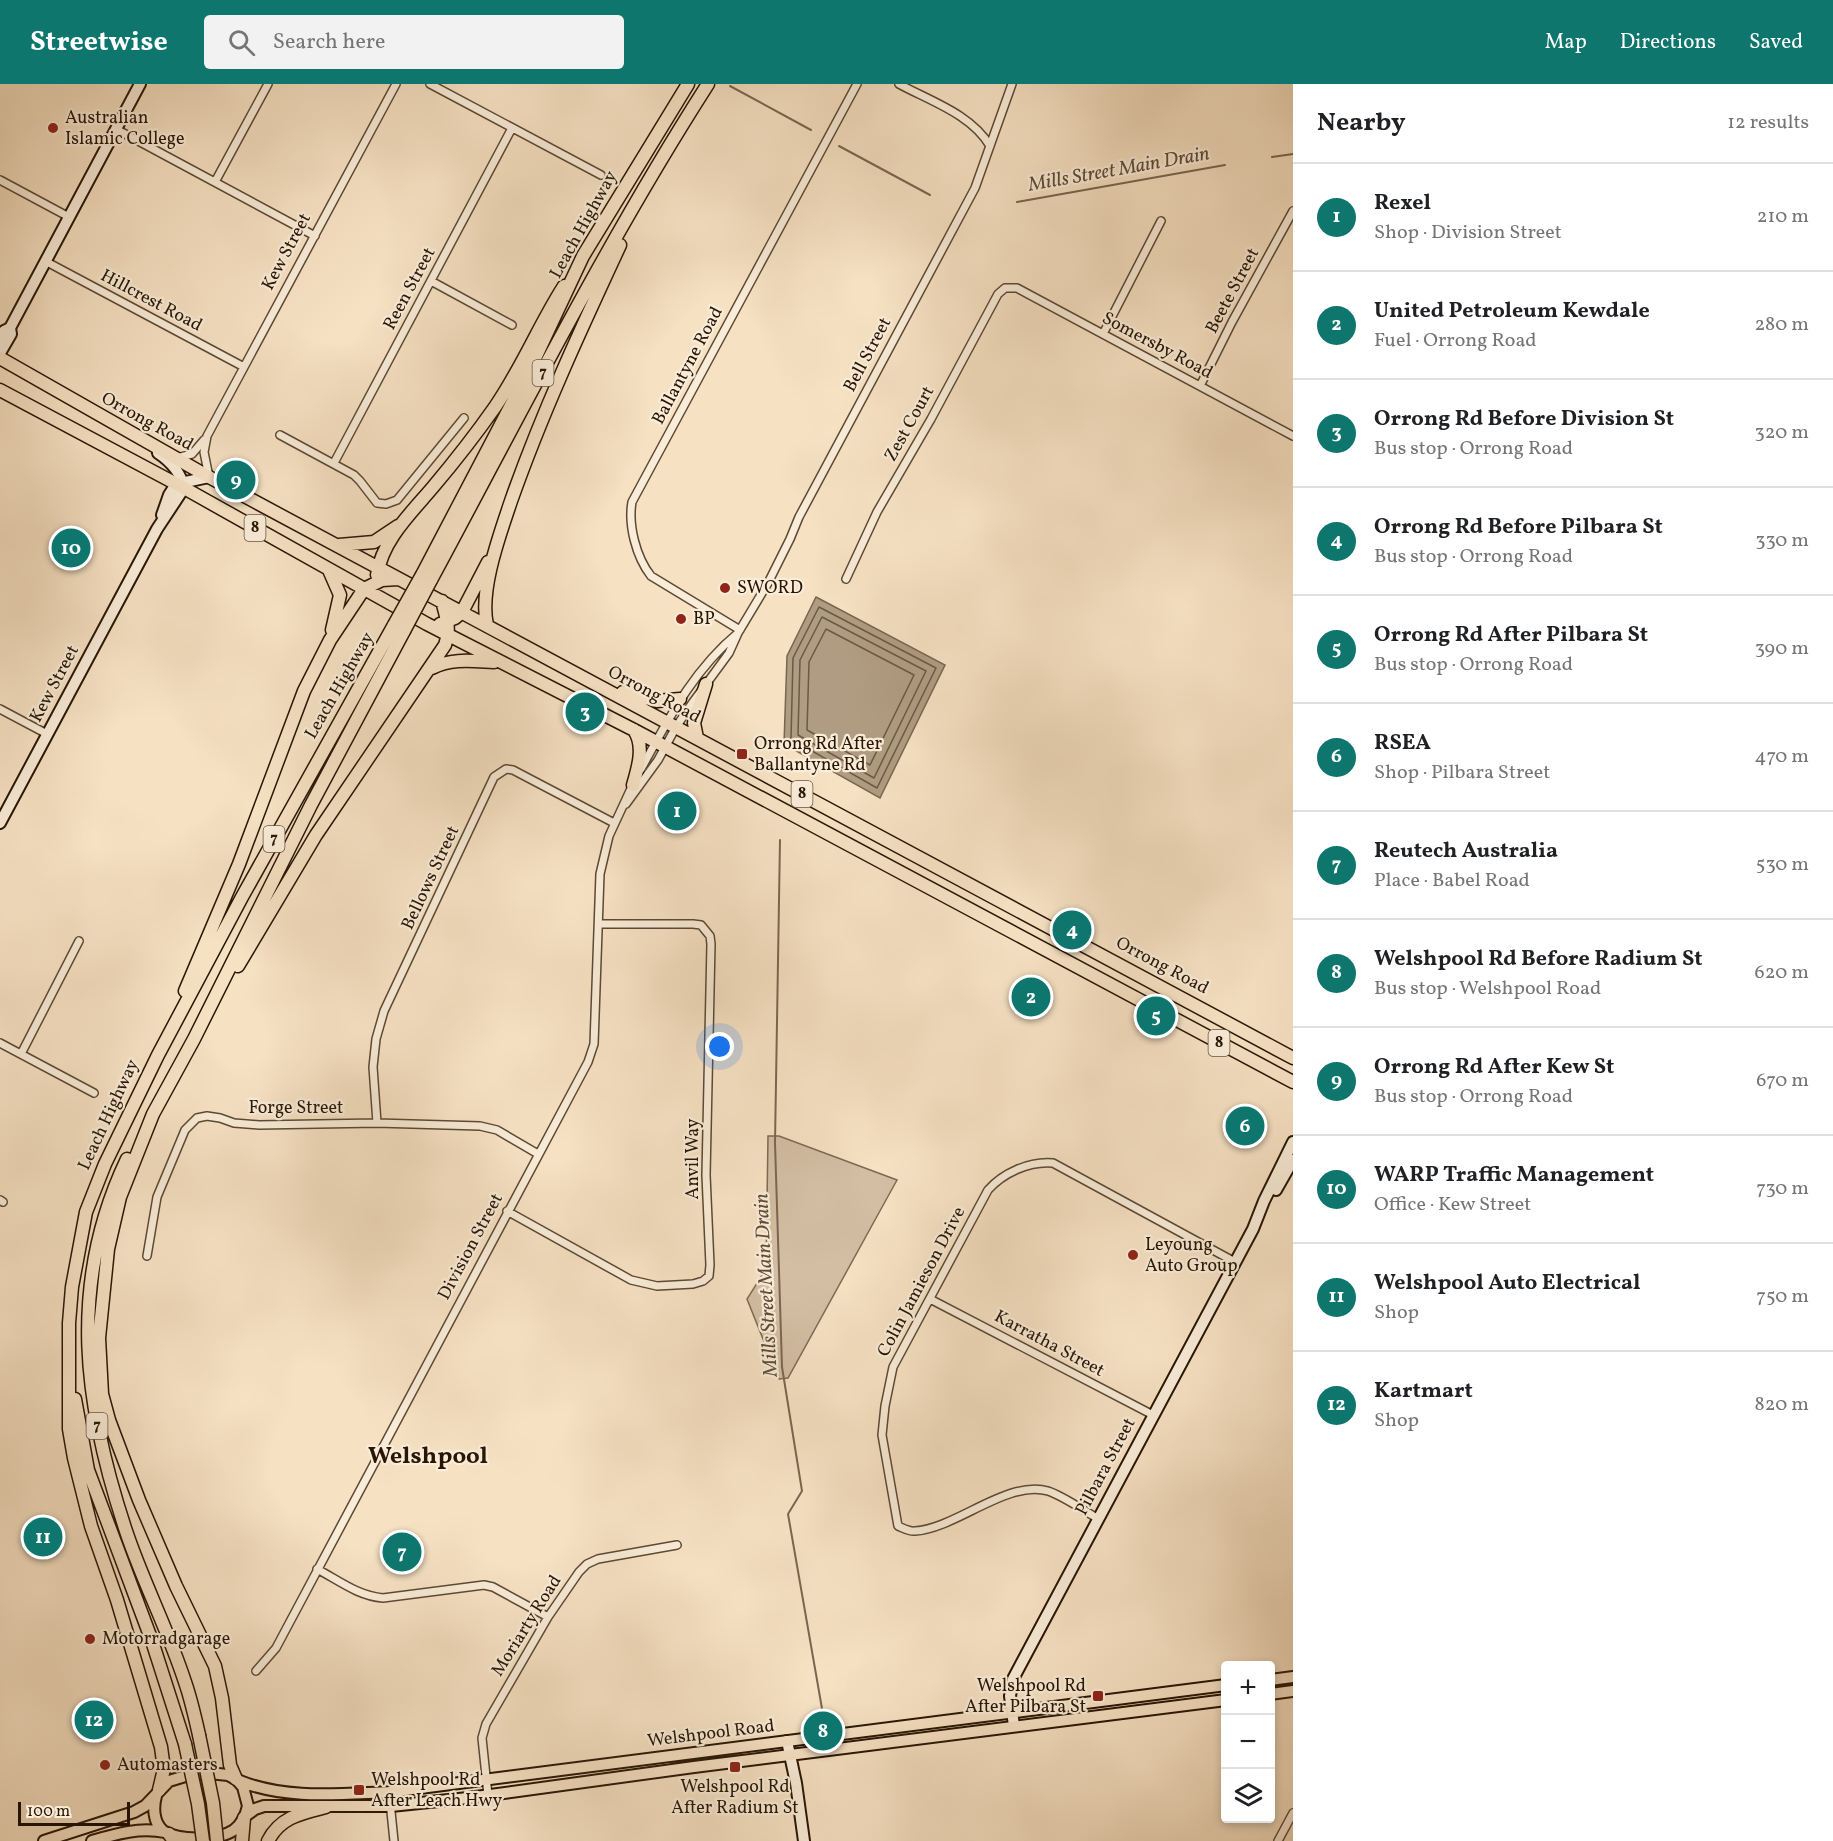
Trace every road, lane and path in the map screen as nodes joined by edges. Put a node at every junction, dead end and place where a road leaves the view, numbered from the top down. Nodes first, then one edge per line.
1 (140, 84) edge
2 (268, 84) edge
3 (396, 84) edge
4 (430, 84) edge
5 (687, 84) edge
6 (708, 84) edge
7 (857, 84) edge
8 (899, 84) edge
9 (1012, 84) edge
10 (512, 128) junction
11 (116, 129) junction
12 (990, 146) junction
13 (656, 167) junction
14 (600, 175) dead end
15 (0, 180) edge
16 (215, 182) junction
17 (1293, 211) edge
18 (69, 217) junction
19 (1161, 221) dead end
20 (315, 236) junction
21 (583, 256) junction
22 (45, 261) junction
23 (431, 281) junction
24 (1005, 288) joint
25 (512, 325) dead end
26 (10, 328) junction
27 (1103, 334) junction
28 (0, 339) edge
29 (0, 352) edge
30 (0, 358) edge
31 (244, 367) junction
32 (1200, 386) junction
33 (1, 390) edge
34 (464, 418) dead end
35 (112, 423) junction
36 (280, 435) dead end
37 (207, 436) junction
38 (1293, 436) edge
39 (175, 458) junction
40 (334, 463) junction
41 (209, 477) junction
42 (181, 485) junction
43 (402, 523) junction
44 (338, 545) junction
45 (496, 545) junction
46 (378, 567) junction
47 (329, 570) junction
48 (427, 578) junction
49 (402, 579) junction
50 (846, 579) dead end
51 (377, 581) junction
52 (364, 589) junction
53 (442, 601) junction
54 (388, 603) junction
55 (462, 612) junction
56 (448, 622) junction
57 (427, 624) junction
58 (487, 625) junction
59 (399, 628) junction
60 (739, 631) junction
61 (449, 635) junction
62 (330, 640) junction
63 (499, 662) junction
64 (431, 669) junction
65 (590, 682) junction
66 (706, 684) junction
67 (680, 699) junction
68 (0, 709) edge
69 (671, 724) junction
70 (634, 730) junction
71 (47, 734) junction
72 (697, 738) junction
73 (660, 745) junction
74 (633, 785) junction
75 (621, 810) junction
76 (0, 823) edge
77 (614, 823) junction
78 (599, 924) junction
79 (79, 941) dead end
80 (194, 1039) junction
81 (0, 1042) edge
82 (21, 1054) junction
83 (1290, 1054) edge
84 (158, 1055) junction
85 (1293, 1082) edge
86 (94, 1093) dead end
87 (153, 1114) junction
88 (377, 1123) junction
89 (1293, 1142) edge
90 (538, 1154) junction
91 (1293, 1161) edge
92 (507, 1211) junction
93 (1253, 1229) junction
94 (147, 1256) dead end
95 (1235, 1262) junction
96 (930, 1299) junction
97 (69, 1323) junction
98 (1153, 1415) junction
99 (1097, 1518) junction
100 (677, 1545) dead end
101 (317, 1569) junction
102 (548, 1617) junction
103 (256, 1671) dead end
104 (1293, 1677) edge
105 (1275, 1679) edge
106 (1221, 1686) edge
107 (1293, 1691) edge
108 (1275, 1693) edge
109 (1221, 1701) edge
110 (1011, 1712) junction
111 (1014, 1726) junction
112 (791, 1740) junction
113 (793, 1755) junction
114 (236, 1779) junction
115 (486, 1781) junction
116 (437, 1787) junction
117 (389, 1792) junction
118 (157, 1793) junction
119 (488, 1795) junction
120 (468, 1798) junction
121 (391, 1806) junction
122 (326, 1807) junction
123 (1293, 1813) edge
124 (244, 1818) junction
125 (170, 1836) edge
126 (44, 1841) edge
127 (92, 1841) edge
128 (203, 1841) edge
129 (217, 1841) edge
130 (242, 1841) edge
131 (268, 1841) edge
132 (394, 1841) edge
133 (804, 1841) edge
134 (1278, 1841) edge

1 - 11 street
2 - 16 street
3 - 20 street, Kew Street
4 - 10 street
5 - 21 highway, Leach Highway / 7
6 - 13 highway, Leach Highway / 7
7 - 60 street, Ballantyne Road
8 - 12 street
9 - 12 street, Bell Street
10 - 14 street
10 - 23 street, Reen Street
11 - 16 street
11 - 18 street
12 - 60 street, Bell Street
13 - 45 highway
13 - 48 highway, Leach Highway / 7
15 - 18 street
16 - 20 street
17 - 32 street, Beete Street
18 - 22 street
19 - 27 street
20 - 31 street, Kew Street
21 - 43 highway
21 - 48 highway, Leach Highway / 7
22 - 26 street
22 - 31 street, Hillcrest Road
23 - 25 street
23 - 40 street, Reen Street
24 - 27 street, Somersby Road
24 - 50 street, Zest Court
26 - 28 street
26 - 29 street
27 - 32 street, Somersby Road
30 - 35 highway, Orrong Road / 8
31 - 37 street, Kew Street
32 - 38 street, Somersby Road
33 - 42 highway, 8
34 - 40 street
35 - 39 highway, Orrong Road / 8
35 - 42 street
36 - 40 street
37 - 39 street, Kew Street
37 - 41 street, Kew Street
39 - 41 highway, Orrong Road / 8
41 - 42 street
41 - 44 highway, Orrong Road / 8
42 - 47 highway, 8
42 - 71 street, Kew Street
43 - 44 highway
43 - 46 highway
44 - 46 highway, Orrong Road / 8
45 - 55 highway
45 - 58 highway
46 - 49 highway, Orrong Road / 8
46 - 51 highway
47 - 52 highway, 8
47 - 62 highway
48 - 59 highway, Leach Highway / 7, bridge
49 - 51 highway
49 - 53 highway, Orrong Road / 8
51 - 52 highway
51 - 54 highway
52 - 54 highway, 8
52 - 62 highway
53 - 55 highway, Orrong Road / 8
53 - 56 highway
54 - 57 highway, 8
55 - 56 highway
55 - 58 highway, Orrong Road / 8
56 - 57 highway
56 - 61 highway
57 - 61 highway, 8
58 - 65 highway, Orrong Road / 8
59 - 80 highway, Leach Highway / 7
59 - 84 highway, Leach Highway / 7
60 - 66 street, Bell Street
60 - 67 street, Bell Street
61 - 63 highway, 8
61 - 64 highway
62 - 84 highway
63 - 64 highway
63 - 70 highway, 8
64 - 80 highway
65 - 67 highway
65 - 69 highway, Orrong Road / 8
66 - 69 street, Bell Street
66 - 72 highway
67 - 69 street, Bell Street
68 - 71 street
69 - 72 highway, Orrong Road / 8
69 - 73 street
69 - 73 street
70 - 73 highway, 8
70 - 74 highway
71 - 76 street, Kew Street
72 - 83 highway, Orrong Road / 8
73 - 74 street, Division Street
73 - 75 street, Division Street
73 - 85 highway, 8
74 - 75 street, Division Street
75 - 77 street, Division Street
77 - 78 street, Division Street
77 - 88 street, Bellows Street
78 - 90 street, Division Street
78 - 92 street, Anvil Way
79 - 82 street
80 - 87 highway, Leach Highway / 7
81 - 82 street
82 - 86 street
84 - 97 highway, Leach Highway / 7
87 - 114 highway, 7
87 - 129 highway, 7, bridge
88 - 90 street, Forge Street
88 - 94 street, Forge Street
89 - 93 street, Pilbara Street
90 - 92 street, Division Street
91 - 93 street, Pilbara Street
92 - 101 street, Division Street
93 - 95 street, Pilbara Street
95 - 96 street, Colin Jamieson Drive
95 - 98 street, Pilbara Street
96 - 98 street, Karratha Street
96 - 99 street, Colin Jamieson Drive
97 - 118 highway, 7
97 - 128 highway, 7, bridge
98 - 99 street, Pilbara Street
99 - 110 street, Pilbara Street
100 - 102 street, Moriarty Road
101 - 102 street
101 - 103 street, Division Street
102 - 115 street, Moriarty Road
104 - 105 main road
106 - 110 main road, Welshpool Road
107 - 108 main road
109 - 111 main road, Welshpool Road
110 - 111 street, Pilbara Street
110 - 112 main road, Welshpool Road
111 - 113 main road, Welshpool Road
112 - 113 street
112 - 115 main road, Welshpool Road
113 - 119 main road, Welshpool Road
113 - 133 street
114 - 117 main road, Welshpool Road
114 - 118 main road
114 - 124 main road
115 - 116 main road, Welshpool Road
115 - 119 street, Moriarty Road
116 - 117 main road, Welshpool Road
116 - 120 main road
117 - 121 street
118 - 125 main road
118 - 126 main road
119 - 120 main road, Welshpool Road
120 - 121 main road, Welshpool Road
121 - 122 main road, Welshpool Road
121 - 132 street
122 - 124 main road, Welshpool Road
122 - 131 highway
123 - 134 street
124 - 125 main road
124 - 130 highway
125 - 127 main road

